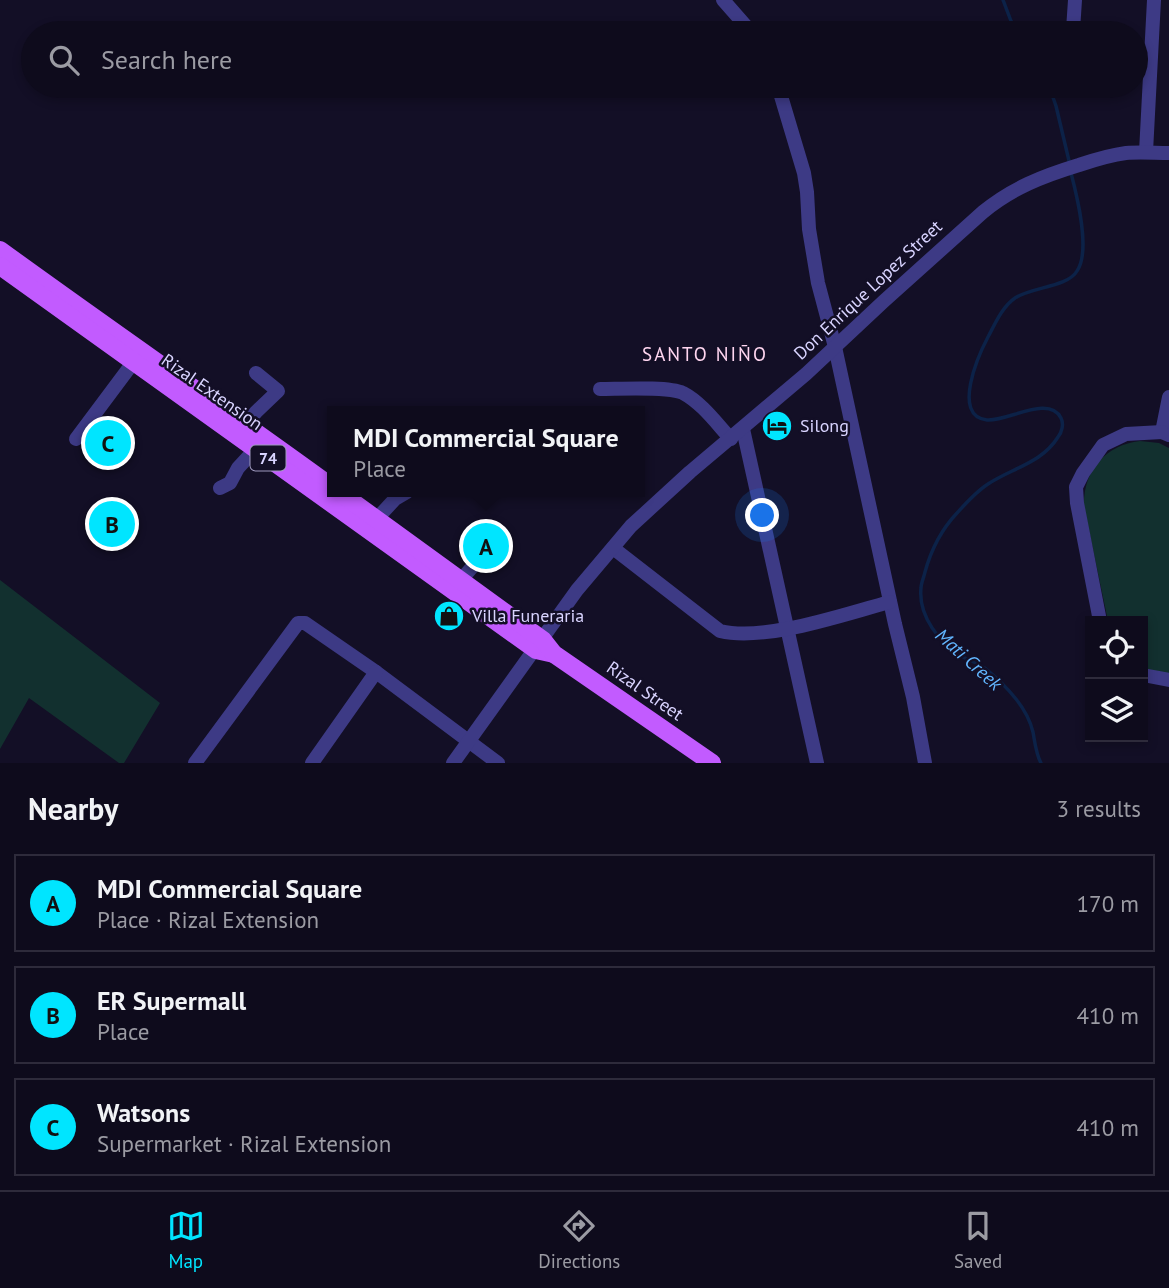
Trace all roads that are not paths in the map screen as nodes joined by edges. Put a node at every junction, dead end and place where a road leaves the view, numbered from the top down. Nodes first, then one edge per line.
1 (723, 0) edge
2 (1075, 0) edge
3 (1154, 0) edge
4 (741, 21) edge
5 (1074, 21) edge
6 (782, 98) edge
7 (1146, 152) junction
8 (1169, 153) edge
9 (0, 250) edge
10 (0, 266) edge
11 (835, 347) junction
12 (138, 357) junction
13 (256, 373) dead end
14 (600, 389) dead end
15 (1169, 397) edge
16 (246, 424) junction
17 (1166, 433) edge
18 (737, 434) junction
19 (76, 439) dead end
20 (260, 444) junction
21 (327, 484) edge
22 (220, 488) dead end
23 (327, 492) edge
24 (334, 497) edge
25 (344, 497) edge
26 (398, 497) edge
27 (378, 529) junction
28 (612, 548) junction
29 (474, 565) dead end
30 (461, 580) junction
31 (890, 602) junction
32 (1099, 616) edge
33 (788, 629) junction
34 (544, 648) junction
35 (376, 672) junction
36 (1148, 677) edge
37 (1169, 681) edge
38 (469, 742) junction
39 (195, 763) edge
40 (312, 763) edge
41 (453, 763) edge
42 (498, 763) edge
43 (712, 763) edge
44 (817, 763) edge
45 (925, 763) edge

1 - 4 street
2 - 5 street
3 - 7 street
6 - 11 street
7 - 8 street, Don Enrique Lopez Street
7 - 11 street, Don Enrique Lopez Street
9 - 12 main road, Rizal Extension / 74
10 - 12 main road, Rizal Extension / 74
11 - 18 street, Don Enrique Lopez Street
11 - 31 street
12 - 16 main road, Rizal Extension / 74
12 - 19 street
12 - 20 main road, Rizal Extension / 74
13 - 16 street
14 - 18 street
15 - 17 street
16 - 20 main road, Rizal Extension / 74
17 - 32 street
18 - 28 street, Don Enrique Lopez Street
18 - 33 street
20 - 21 main road, Rizal Extension / 74
20 - 22 street
20 - 23 main road, Rizal Extension / 74
24 - 27 main road, Rizal Extension / 74
25 - 27 main road, Rizal Extension / 74
26 - 27 street
27 - 30 main road, Rizal Extension / 74
27 - 34 main road, Rizal Extension / 74
28 - 33 street
28 - 34 street, Don Enrique Lopez Street
29 - 30 street
30 - 34 main road, Rizal Extension / 74
31 - 33 street
31 - 45 street
33 - 44 street
34 - 38 street, Don Enrique Lopez Street
34 - 43 main road, Rizal Street / 74
35 - 38 street
35 - 39 street
35 - 40 street
36 - 37 street
38 - 41 street, Don Enrique Lopez Street
38 - 42 street

